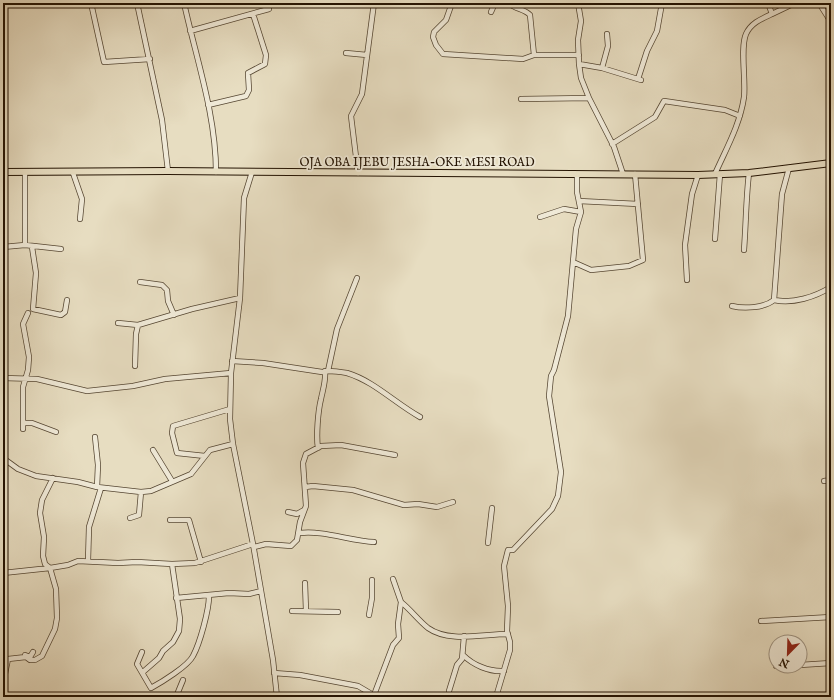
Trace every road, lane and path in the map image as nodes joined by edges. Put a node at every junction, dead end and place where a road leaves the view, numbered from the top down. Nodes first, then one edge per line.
1 (91, 3) edge
2 (137, 3) edge
3 (184, 3) edge
4 (364, 3) edge
5 (374, 3) edge
6 (452, 3) edge
7 (495, 3) edge
8 (509, 3) edge
9 (578, 3) edge
10 (662, 3) edge
11 (768, 3) edge
12 (795, 3) edge
13 (819, 3) edge
14 (351, 4) edge
15 (269, 10) dead end
16 (491, 12) dead end
17 (253, 14) junction
18 (772, 14) junction
19 (831, 22) edge
20 (190, 31) junction
21 (607, 34) dead end
22 (346, 52) dead end
23 (367, 55) junction
24 (534, 55) junction
25 (579, 55) junction
26 (150, 59) junction
27 (579, 64) junction
28 (602, 68) junction
29 (589, 98) junction
30 (521, 99) dead end
31 (208, 105) junction
32 (740, 116) junction
33 (612, 144) junction
34 (831, 163) edge
35 (789, 168) junction
36 (168, 171) junction
37 (3, 172) edge
38 (25, 172) junction
39 (216, 172) junction
40 (252, 172) junction
41 (749, 172) junction
42 (73, 173) junction
43 (358, 173) junction
44 (576, 174) junction
45 (623, 174) junction
46 (636, 174) junction
47 (717, 174) junction
48 (698, 175) junction
49 (579, 201) junction
50 (638, 204) junction
51 (581, 212) junction
52 (540, 217) dead end
53 (80, 219) dead end
54 (715, 238) dead end
55 (25, 246) junction
56 (32, 247) junction
57 (3, 248) edge
58 (61, 249) dead end
59 (744, 250) dead end
60 (573, 262) junction
61 (357, 278) dead end
62 (687, 280) dead end
63 (140, 282) dead end
64 (831, 286) edge
65 (240, 298) junction
66 (67, 300) dead end
67 (774, 300) junction
68 (732, 306) dead end
69 (28, 314) dead end
70 (174, 314) junction
71 (118, 323) dead end
72 (138, 325) junction
73 (232, 361) junction
74 (135, 366) dead end
75 (327, 371) junction
76 (231, 373) junction
77 (3, 378) edge
78 (25, 378) junction
79 (230, 409) junction
80 (420, 418) dead end
81 (56, 432) dead end
82 (95, 437) dead end
83 (233, 444) junction
84 (318, 448) junction
85 (153, 450) dead end
86 (395, 455) dead end
87 (205, 456) junction
88 (3, 460) edge
89 (53, 478) junction
90 (831, 480) edge
91 (172, 481) junction
92 (824, 481) dead end
93 (99, 487) junction
94 (305, 487) junction
95 (141, 492) junction
96 (453, 502) dead end
97 (492, 508) dead end
98 (304, 510) junction
99 (288, 512) dead end
100 (297, 514) junction
101 (130, 518) dead end
102 (170, 520) dead end
103 (300, 522) junction
104 (300, 533) junction
105 (374, 542) dead end
106 (488, 542) dead end
107 (253, 546) junction
108 (88, 561) junction
109 (121, 561) dead end
110 (201, 562) junction
111 (172, 563) junction
112 (50, 568) junction
113 (3, 573) edge
114 (393, 579) dead end
115 (372, 580) dead end
116 (305, 583) dead end
117 (261, 591) junction
118 (209, 596) junction
119 (176, 598) junction
120 (401, 602) junction
121 (292, 611) dead end
122 (306, 611) junction
123 (338, 612) dead end
124 (369, 615) dead end
125 (831, 617) edge
126 (761, 622) dead end
127 (508, 634) junction
128 (464, 636) junction
129 (32, 652) dead end
130 (142, 652) dead end
131 (463, 655) junction
132 (26, 657) junction
133 (5, 658) edge
134 (831, 663) edge
135 (808, 664) edge
136 (504, 671) junction
137 (143, 672) junction
138 (274, 673) junction
139 (183, 680) dead end
140 (3, 684) edge
141 (449, 691) dead end
142 (277, 696) edge
143 (375, 696) edge
144 (176, 697) edge
145 (285, 697) edge
146 (496, 697) edge

1 - 26 street
2 - 26 street
3 - 20 street
4 - 14 street
5 - 23 street
6 - 24 street
7 - 16 street
8 - 24 street
9 - 25 street
10 - 28 street
11 - 18 street
12 - 18 street
13 - 19 street
15 - 17 street
17 - 20 street
17 - 31 street
18 - 32 street
20 - 31 street
21 - 28 street
22 - 23 street
23 - 43 street
24 - 25 street
25 - 27 street
26 - 36 street
27 - 28 street
27 - 29 street
29 - 30 street
29 - 33 street
31 - 39 street
32 - 33 street
32 - 47 street
33 - 45 street
34 - 35 main road, OJA OBA IJEBU JESHA-OKE MESI ROAD
35 - 41 main road, OJA OBA IJEBU JESHA-OKE MESI ROAD
35 - 67 street
36 - 39 main road, OJA OBA IJEBU JESHA-OKE MESI ROAD
36 - 42 main road, OJA OBA IJEBU JESHA-OKE MESI ROAD
37 - 38 main road, OJA OBA IJEBU JESHA-OKE MESI ROAD
38 - 42 main road, OJA OBA IJEBU JESHA-OKE MESI ROAD
38 - 55 street
39 - 40 main road, OJA OBA IJEBU JESHA-OKE MESI ROAD
40 - 43 main road, OJA OBA IJEBU JESHA-OKE MESI ROAD
40 - 65 street
41 - 47 main road, OJA OBA IJEBU JESHA-OKE MESI ROAD
41 - 59 street
42 - 53 street
43 - 44 main road, OJA OBA IJEBU JESHA-OKE MESI ROAD
44 - 45 main road, OJA OBA IJEBU JESHA-OKE MESI ROAD
44 - 49 street
45 - 46 main road, OJA OBA IJEBU JESHA-OKE MESI ROAD
46 - 48 main road, OJA OBA IJEBU JESHA-OKE MESI ROAD
46 - 50 street
47 - 48 main road, OJA OBA IJEBU JESHA-OKE MESI ROAD
47 - 54 street
48 - 62 street
49 - 50 street
49 - 51 street
50 - 60 street
51 - 52 street
51 - 60 street
55 - 56 street
55 - 57 street
56 - 58 street
56 - 66 street
60 - 127 street
61 - 75 street
63 - 70 street
64 - 67 street
65 - 70 street
65 - 73 street
67 - 68 street
69 - 78 street
70 - 72 street
71 - 72 street
72 - 74 street
73 - 75 street
73 - 76 street
75 - 80 street
75 - 84 street
76 - 78 street
76 - 79 street
77 - 78 street
78 - 81 street
79 - 83 street
79 - 87 street
82 - 93 street
83 - 87 street
83 - 107 street
84 - 86 street
84 - 94 street
85 - 91 street
87 - 91 street
88 - 89 street
89 - 93 street
89 - 112 street
90 - 92 street
91 - 95 street
93 - 95 street
93 - 108 street
94 - 96 street
94 - 98 street
95 - 101 street
97 - 106 street
98 - 100 street
98 - 103 street
99 - 100 street
100 - 103 street
102 - 110 street
103 - 104 street
104 - 105 street
104 - 107 street
107 - 110 street
107 - 117 street
108 - 111 street
108 - 112 street
109 - 111 street
110 - 111 street
111 - 119 street
112 - 113 street
112 - 132 street
114 - 120 street
115 - 124 street
116 - 122 street
117 - 118 street
117 - 138 street
118 - 119 street
118 - 137 street
119 - 137 street
120 - 128 street
120 - 143 street
121 - 122 street
122 - 123 street
125 - 126 street
127 - 128 street
127 - 136 street
128 - 131 street
129 - 132 street
130 - 137 street
131 - 136 street
131 - 141 street
132 - 133 street
133 - 140 street
134 - 135 street
136 - 146 street
138 - 142 street
138 - 143 street
139 - 144 street
142 - 145 street

